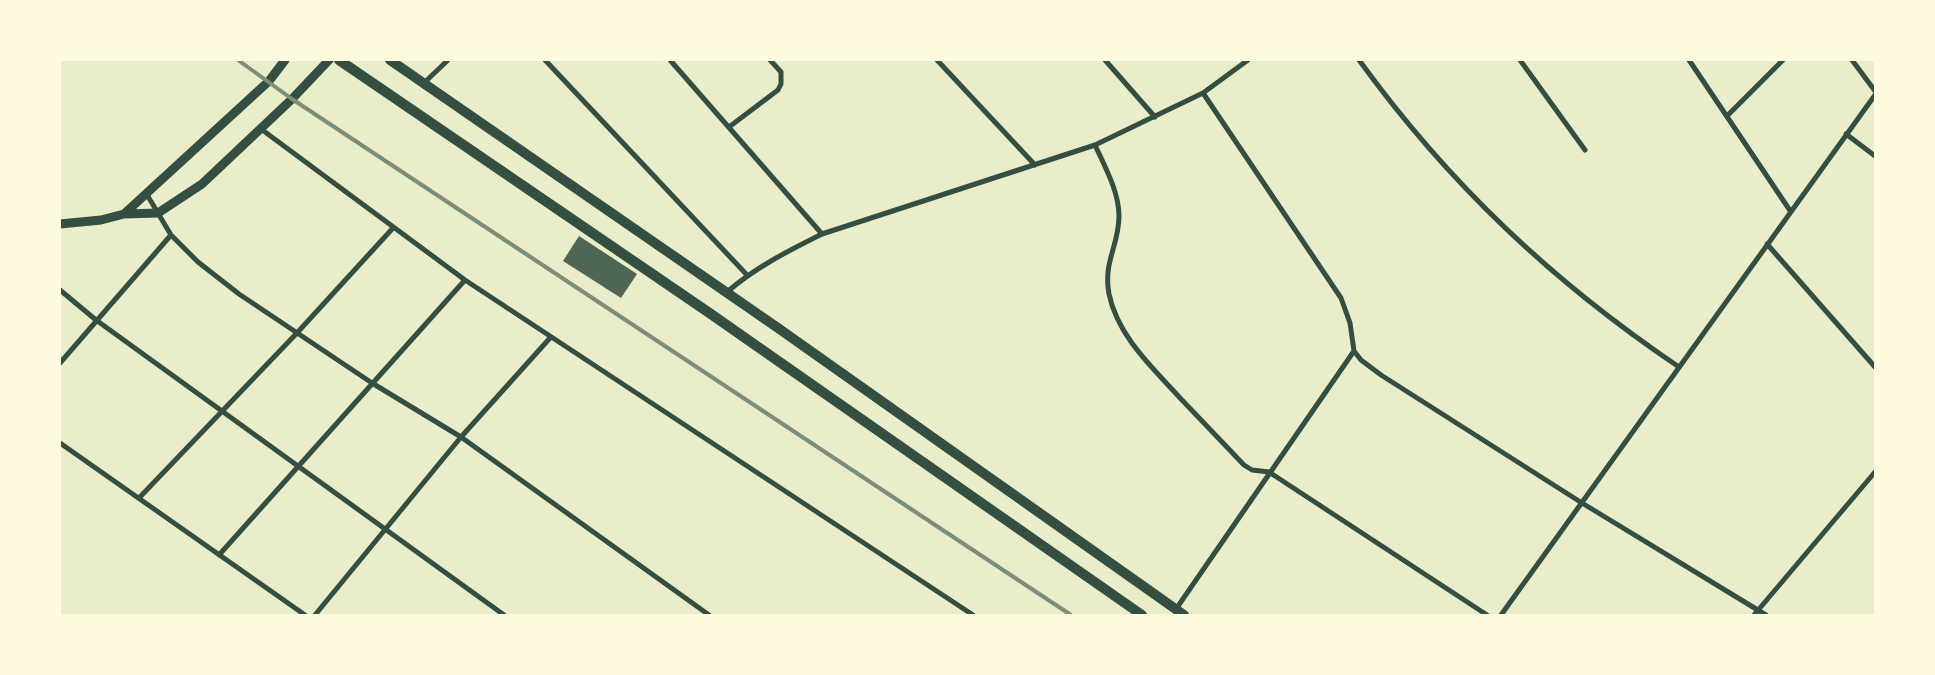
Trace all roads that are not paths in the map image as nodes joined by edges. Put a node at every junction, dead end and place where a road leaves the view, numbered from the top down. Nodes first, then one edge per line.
1 (285, 60) edge
2 (329, 60) edge
3 (339, 60) edge
4 (390, 60) edge
5 (448, 60) edge
6 (545, 60) edge
7 (670, 60) edge
8 (770, 60) edge
9 (937, 60) edge
10 (1105, 60) edge
11 (1248, 60) edge
12 (1359, 60) edge
13 (1520, 60) edge
14 (1689, 60) edge
15 (1783, 60) edge
16 (1852, 60) edge
17 (424, 83) junction
18 (1203, 93) junction
19 (1875, 93) edge
20 (1727, 116) junction
21 (1155, 117) junction
22 (729, 127) junction
23 (261, 129) junction
24 (1846, 134) junction
25 (1095, 145) junction
26 (1585, 150) dead end
27 (1875, 156) edge
28 (1035, 165) junction
29 (146, 193) junction
30 (1791, 212) junction
31 (158, 213) junction
32 (124, 214) junction
33 (60, 224) edge
34 (393, 228) junction
35 (822, 234) junction
36 (171, 235) junction
37 (1767, 244) junction
38 (747, 275) junction
39 (465, 280) junction
40 (60, 290) edge
41 (727, 292) junction
42 (96, 320) junction
43 (296, 334) junction
44 (550, 338) junction
45 (1354, 351) junction
46 (60, 363) edge
47 (1875, 366) edge
48 (1679, 367) junction
49 (372, 383) junction
50 (223, 410) junction
51 (461, 437) junction
52 (60, 443) edge
53 (299, 465) junction
54 (1269, 472) junction
55 (1875, 473) edge
56 (139, 498) junction
57 (1582, 502) junction
58 (386, 529) junction
59 (219, 555) junction
60 (1758, 609) junction
61 (1180, 612) edge
62 (305, 615) edge
63 (315, 615) edge
64 (504, 615) edge
65 (708, 615) edge
66 (973, 615) edge
67 (1142, 615) edge
68 (1488, 615) edge
69 (1501, 615) edge
70 (1754, 615) edge
71 (1766, 615) edge

1 - 29 street
2 - 23 street
3 - 67 main road
4 - 17 main road
5 - 17 street
6 - 38 street
7 - 22 street
8 - 22 street
9 - 28 street
10 - 21 street
11 - 18 street
12 - 48 street
13 - 26 street
14 - 20 street
15 - 20 street
16 - 19 street
17 - 41 main road
18 - 21 street
18 - 45 street
19 - 24 street
20 - 30 street
21 - 25 street
22 - 35 street
23 - 31 street
23 - 34 street
24 - 27 street
24 - 30 street
25 - 28 street
25 - 54 street
28 - 35 street
29 - 31 street
29 - 32 street
30 - 37 street
31 - 32 street
31 - 36 street
32 - 33 street
34 - 39 street
34 - 43 street
35 - 38 street
36 - 42 street
36 - 43 street
37 - 47 street
37 - 48 street
38 - 41 street
39 - 44 street
39 - 49 street
40 - 42 street
41 - 61 main road
42 - 46 street
42 - 50 street
43 - 49 street
43 - 50 street
44 - 51 street
44 - 66 street
45 - 54 street
45 - 57 street
48 - 57 street
49 - 51 street
49 - 53 street
50 - 53 street
50 - 56 street
51 - 58 street
51 - 65 street
52 - 56 street
53 - 58 street
53 - 59 street
54 - 61 street
54 - 68 street
55 - 60 street
56 - 59 street
57 - 60 street
57 - 69 street
58 - 63 street
58 - 64 street
59 - 62 street
60 - 70 street
60 - 71 street

